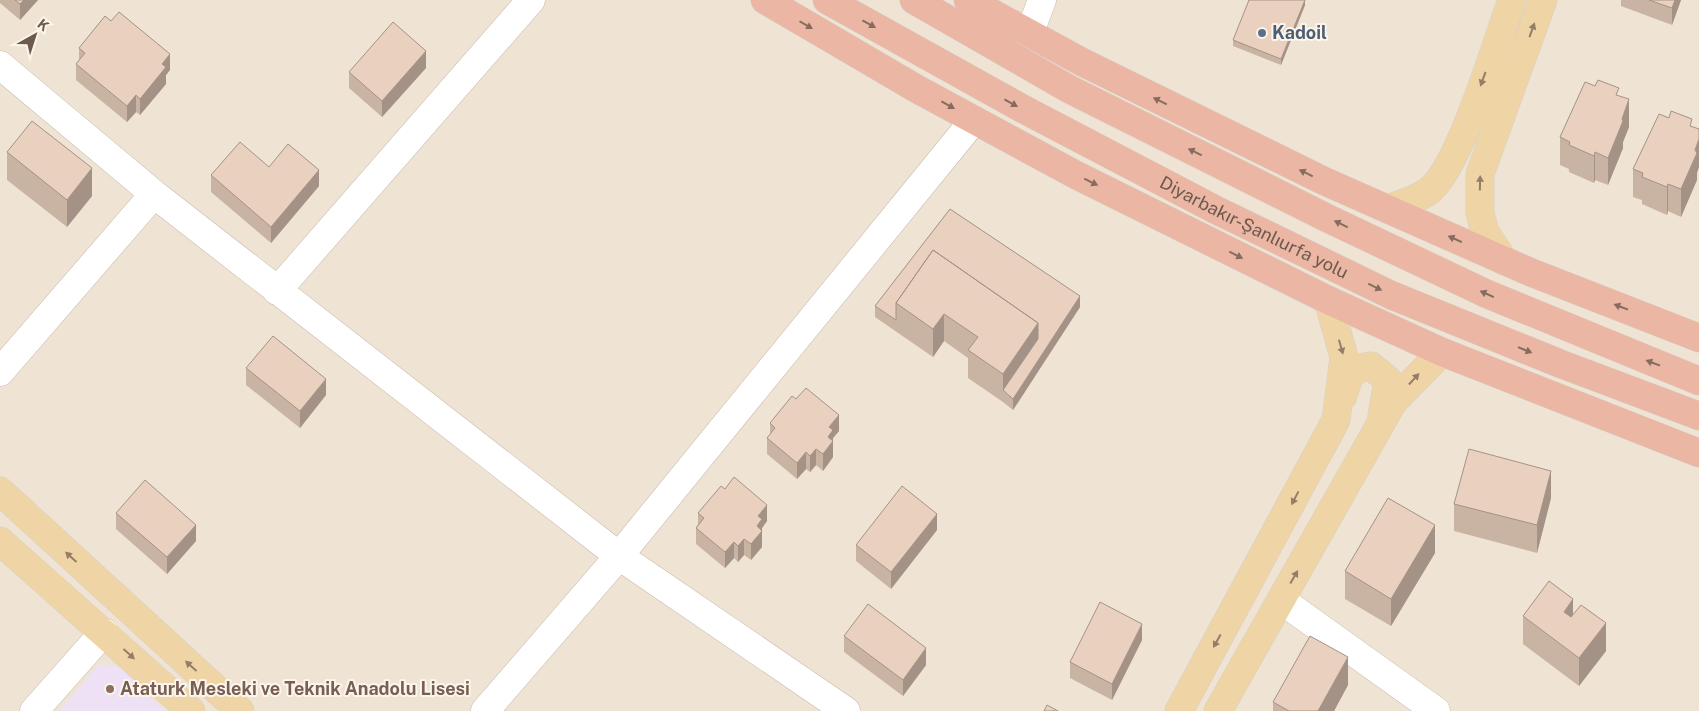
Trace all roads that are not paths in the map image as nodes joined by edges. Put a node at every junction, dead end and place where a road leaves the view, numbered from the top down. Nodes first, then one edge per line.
1 (531, 0) edge
2 (764, 0) edge
3 (827, 0) edge
4 (914, 0) edge
5 (968, 0) edge
6 (1042, 0) edge
7 (1512, 0) edge
8 (1543, 0) edge
9 (1030, 32) junction
10 (0, 65) edge
11 (974, 120) junction
12 (154, 194) junction
13 (1388, 209) junction
14 (1504, 260) junction
15 (277, 291) junction
16 (1328, 300) junction
17 (1699, 338) edge
18 (1442, 352) junction
19 (0, 372) edge
20 (1699, 380) edge
21 (1699, 416) edge
22 (1336, 420) junction
23 (1379, 429) junction
24 (1699, 453) edge
25 (0, 491) edge
26 (0, 541) edge
27 (619, 556) junction
28 (1281, 600) junction
29 (104, 632) junction
30 (34, 711) edge
31 (191, 711) edge
32 (240, 711) edge
33 (486, 711) edge
34 (846, 711) edge
35 (1179, 711) edge
36 (1218, 711) edge
37 (1436, 711) edge

1 - 15 street
2 -> 11 highway
3 -> 21 highway, Diyarbakır-Şanlıurfa yolu
20 -> 4 highway
5 - 9 highway
6 - 9 street
7 -> 13 main road
14 -> 8 main road
13 -> 9 highway
10 - 12 street
11 -> 16 highway
11 - 27 street
12 - 15 street
12 - 19 street
14 -> 13 highway
17 -> 14 highway
15 - 27 street
16 - 18 highway
16 -> 22 main road
23 -> 18 main road
18 - 24 highway
22 - 23 main road
22 -> 35 main road
28 -> 23 main road
32 -> 25 main road
26 - 29 main road
27 - 33 street
27 - 34 street
28 - 36 main road
28 - 37 street
29 - 30 street
29 -> 31 main road

